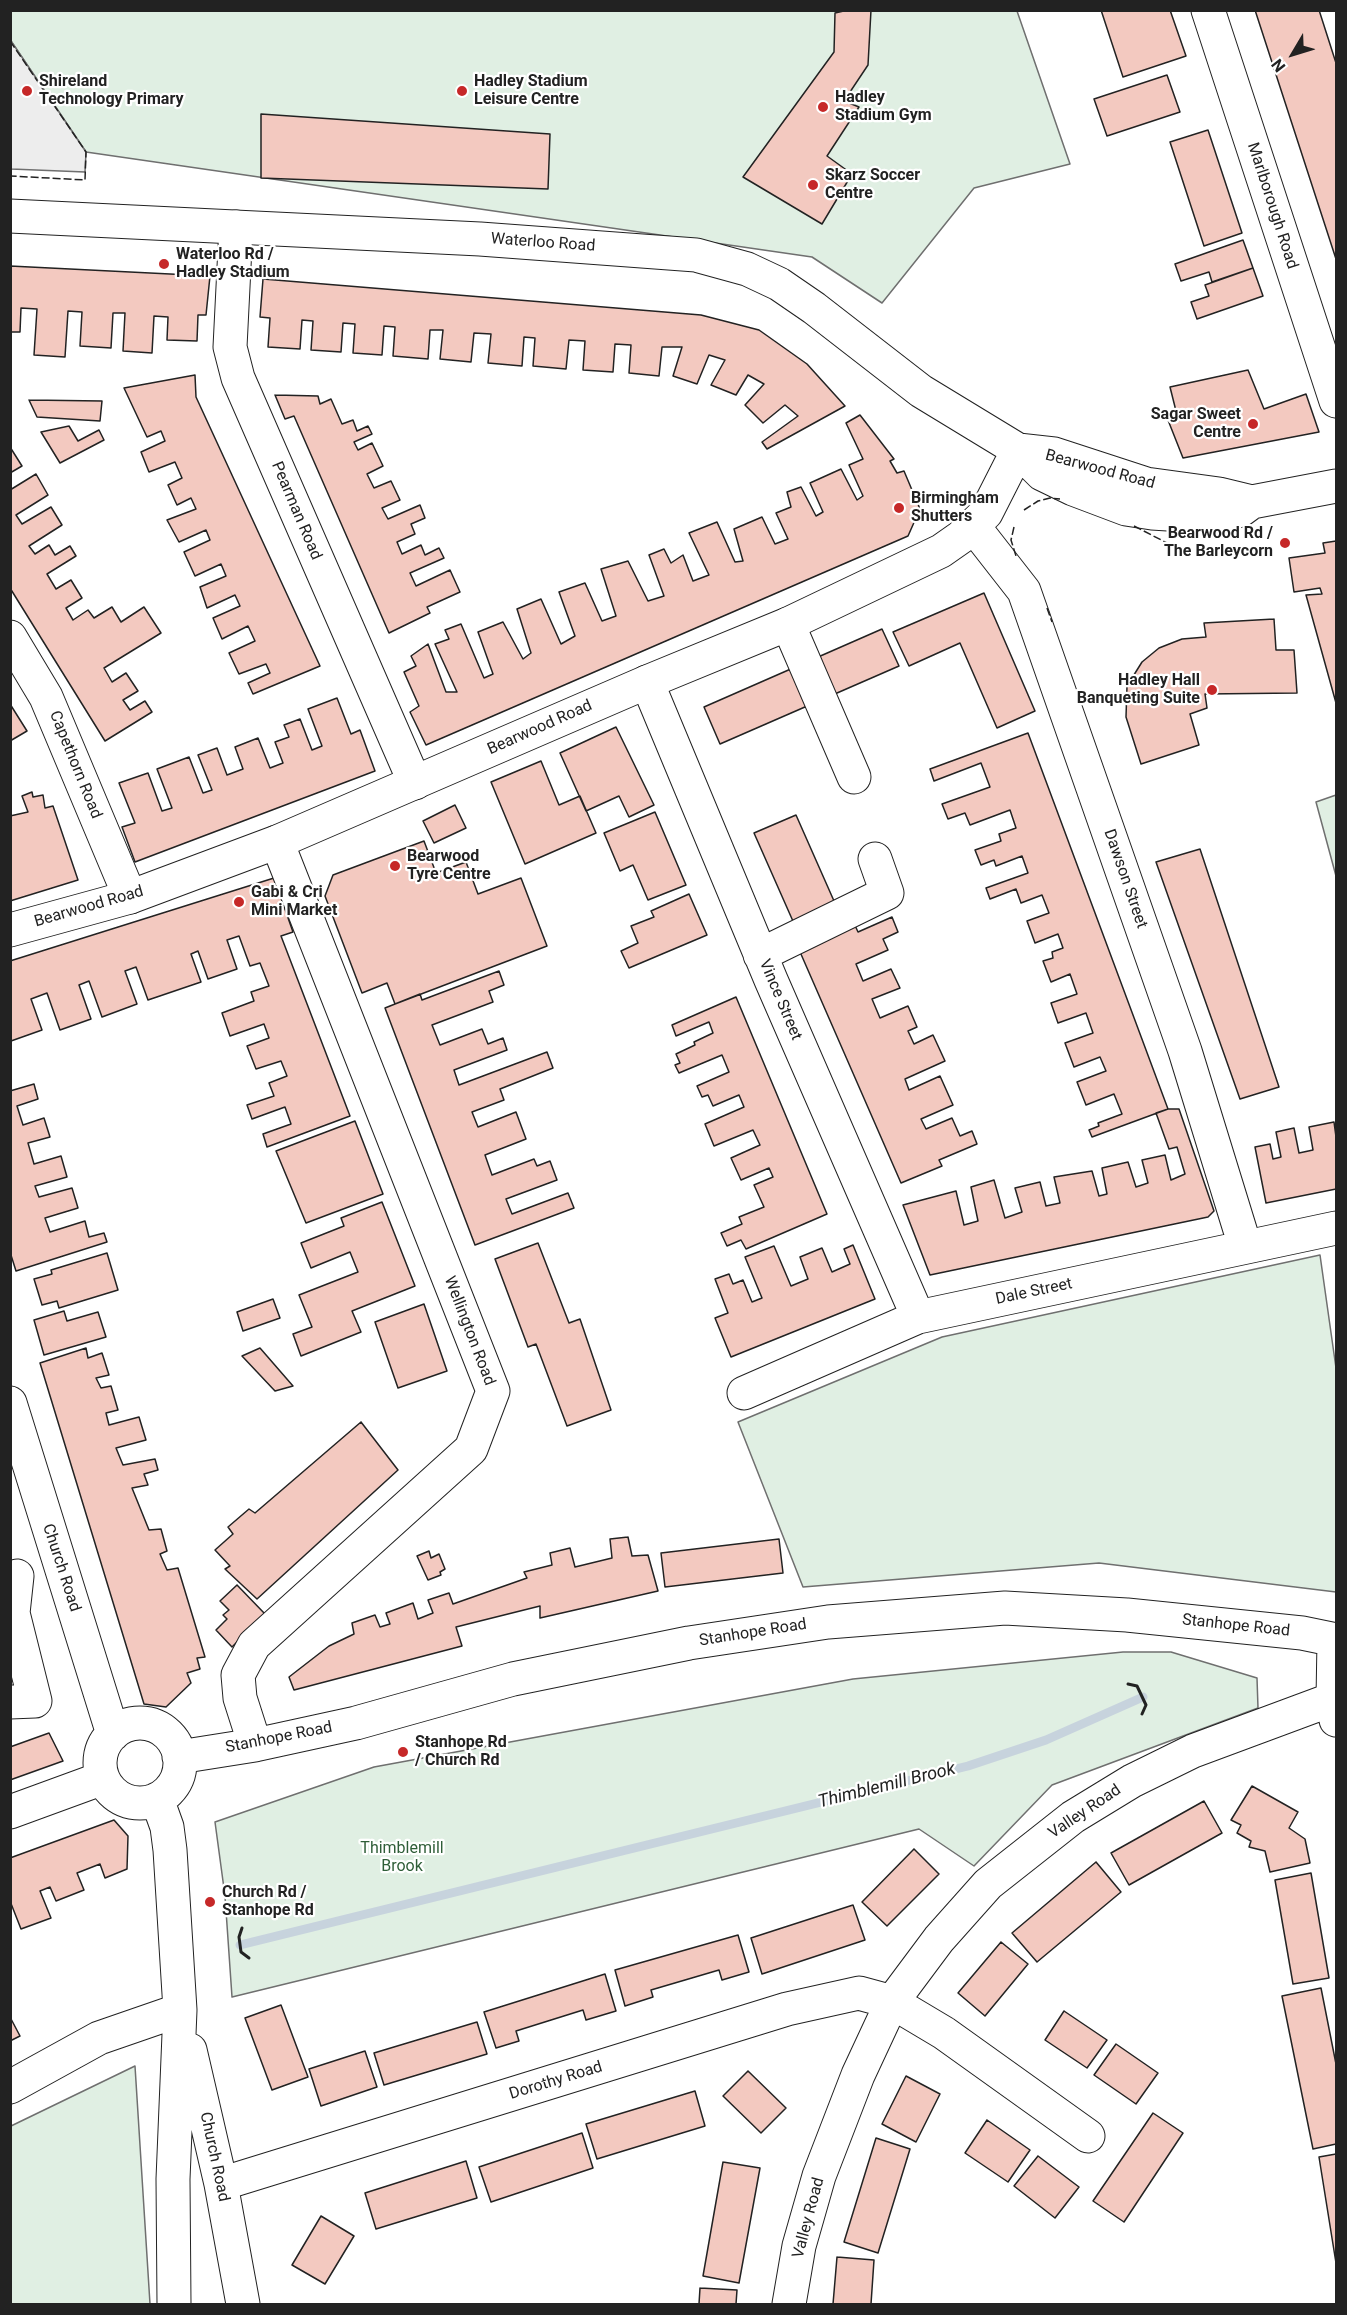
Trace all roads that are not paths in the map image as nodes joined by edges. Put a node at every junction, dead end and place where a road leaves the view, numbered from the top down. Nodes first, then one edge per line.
1 (1208, 10) edge
2 (10, 216) edge
3 (236, 227) junction
4 (1336, 401) edge
5 (1018, 450) junction
6 (1336, 486) edge
7 (974, 527) junction
8 (788, 624) junction
9 (10, 637) edge
10 (646, 682) junction
11 (854, 777) dead end
12 (415, 783) junction
13 (277, 842) junction
14 (874, 860) dead end
15 (129, 897) junction
16 (10, 930) edge
17 (760, 955) junction
18 (1336, 1228) edge
19 (1245, 1246) junction
20 (918, 1317) junction
21 (744, 1393) dead end
22 (10, 1403) edge
23 (59, 1564) junction
24 (14, 1577) edge
25 (1335, 1640) edge
26 (10, 1702) edge
27 (1335, 1709) edge
28 (113, 1734) junction
29 (255, 1744) junction
30 (179, 1757) junction
31 (103, 1778) junction
32 (157, 1799) junction
33 (10, 1812) edge
34 (892, 2002) junction
35 (180, 2010) junction
36 (10, 2087) edge
37 (1088, 2136) dead end
38 (221, 2184) junction
39 (174, 2304) edge
40 (243, 2304) edge
41 (789, 2304) edge

1 - 4 street, Marlborough Road
2 - 3 street, Waterloo Road
3 - 5 street, Waterloo Road
3 - 12 street, Pearman Road
5 - 6 street, Bearwood Road
5 - 7 street, Bearwood Road
7 - 8 street, Bearwood Road
7 - 19 street, Dawson Street
8 - 10 street, Bearwood Road
8 - 11 street
9 - 15 street, Capethorn Road
10 - 12 street, Bearwood Road
10 - 17 street, Vince Street
12 - 13 street, Bearwood Road
13 - 15 street, Bearwood Road
13 - 29 street, Wellington Road
14 - 17 street
15 - 16 street, Bearwood Road
17 - 20 street, Vince Street
18 - 19 street, Dale Street
19 - 20 street, Dale Street
20 - 21 street, Dale Street
22 - 23 street, Church Road
23 - 24 street
23 - 28 street, Church Road
24 - 26 street
25 - 27 street
25 - 29 street, Stanhope Road
27 - 34 street, Valley Road
28 - 30 street
28 - 31 street
29 - 30 street, Stanhope Road
30 - 32 street
31 - 32 street
31 - 33 street
32 - 35 street, Church Road
34 - 37 street
34 - 38 street, Dorothy Road
34 - 41 street, Valley Road
35 - 36 street
35 - 38 street, Church Road
35 - 39 street, Church Road
38 - 40 street, Church Road

